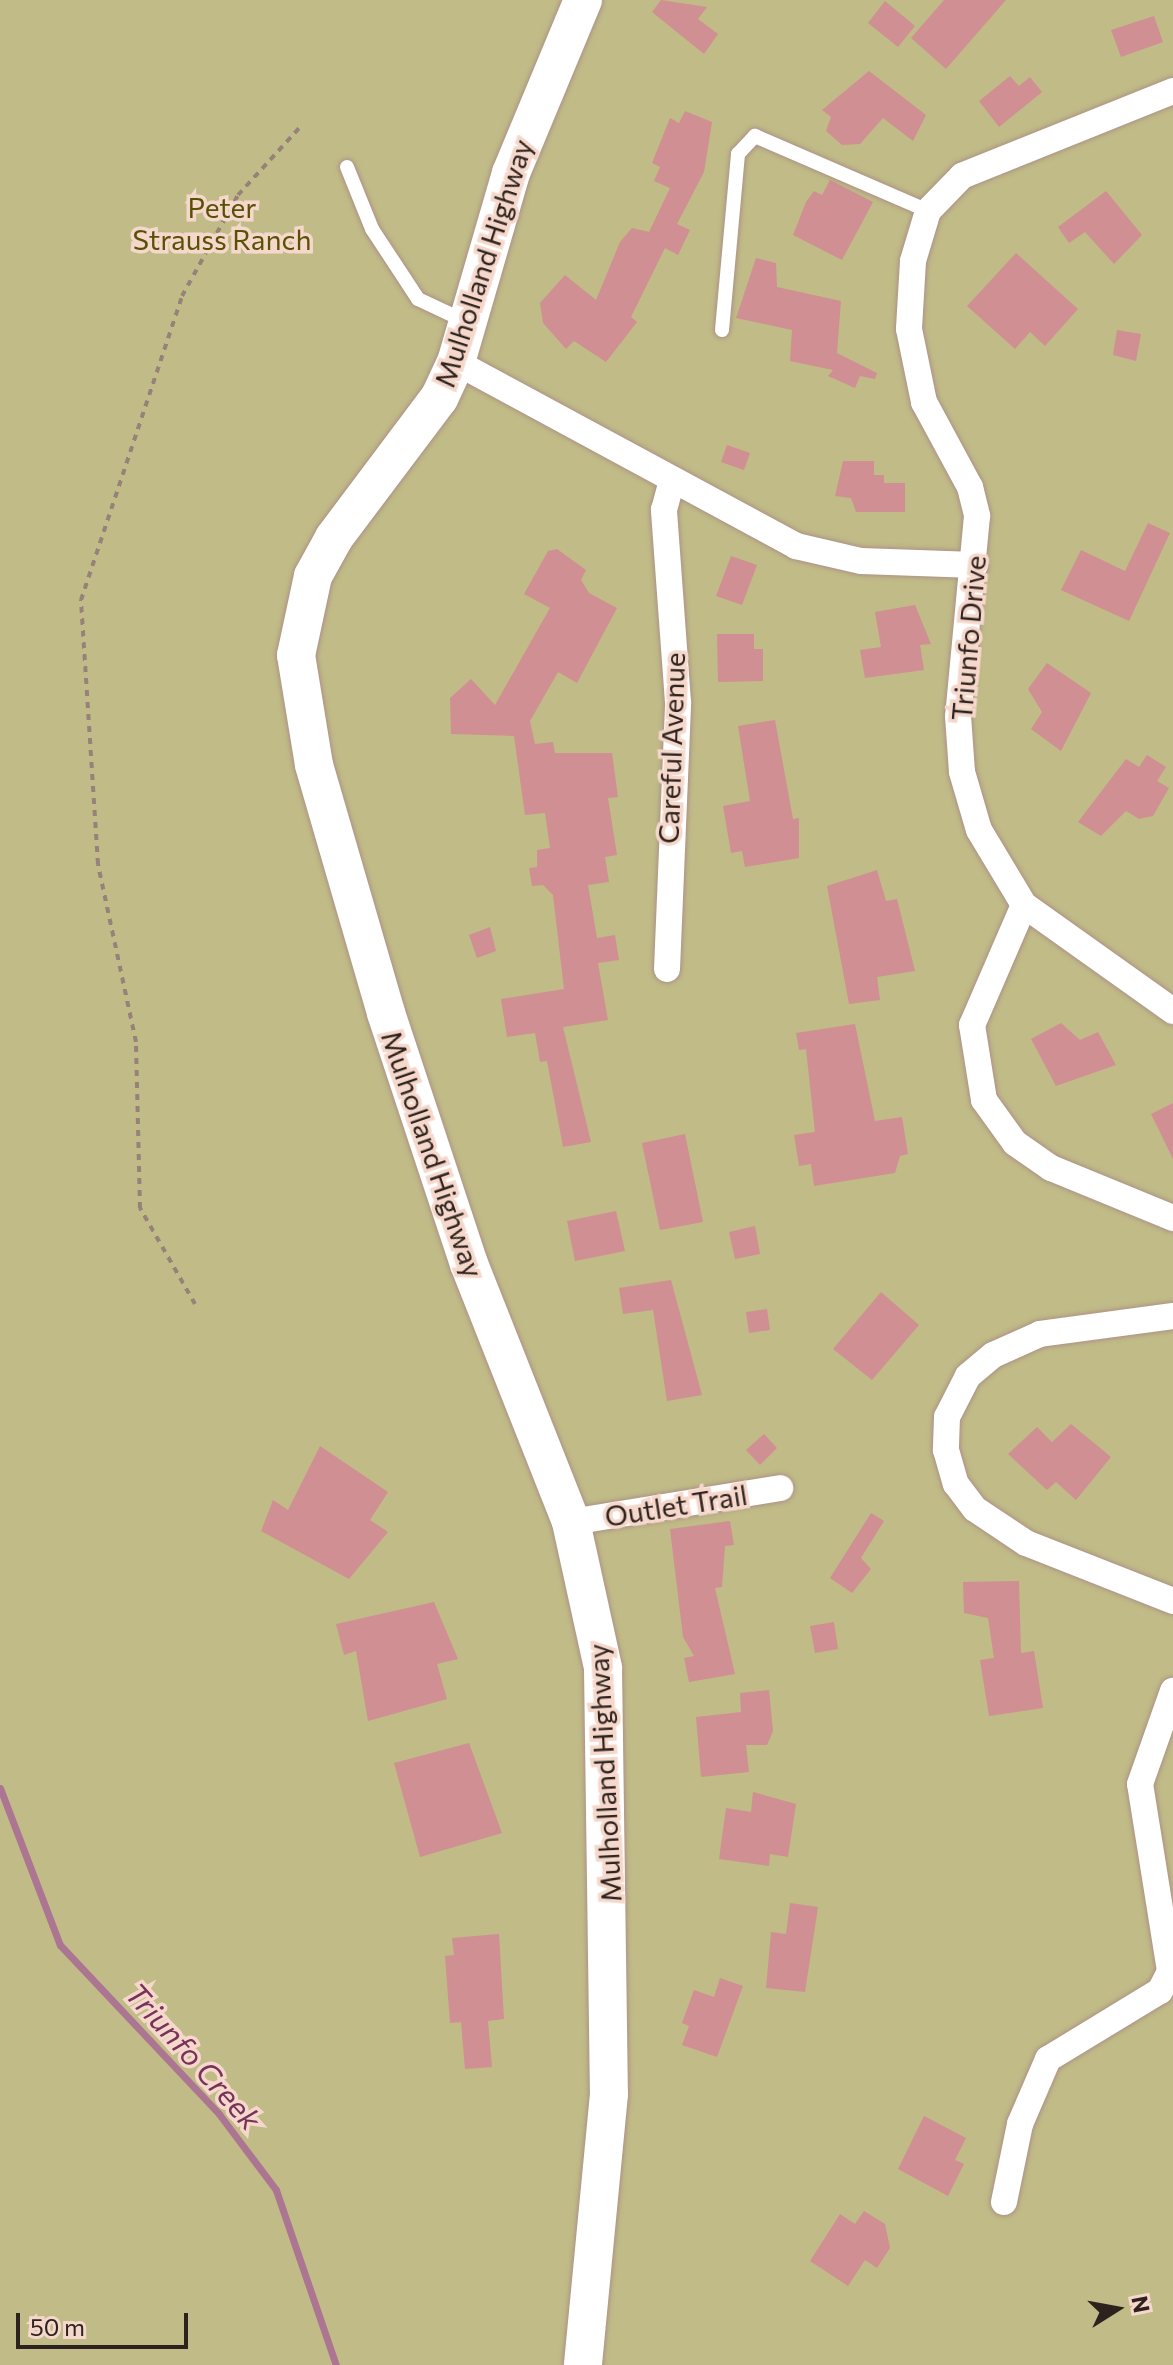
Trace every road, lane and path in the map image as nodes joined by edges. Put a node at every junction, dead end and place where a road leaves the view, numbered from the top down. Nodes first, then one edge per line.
1 (583, 0) edge
2 (1173, 91) edge
3 (302, 125) dead end
4 (347, 167) dead end
5 (928, 211) junction
6 (467, 322) junction
7 (722, 330) dead end
8 (456, 362) junction
9 (672, 481) junction
10 (975, 565) junction
11 (1024, 905) junction
12 (667, 969) dead end
13 (1173, 1011) edge
14 (1173, 1218) edge
15 (195, 1304) dead end
16 (1173, 1316) edge
17 (780, 1488) dead end
18 (571, 1522) junction
19 (1173, 1601) edge
20 (1173, 1691) edge
21 (1004, 2202) dead end
22 (583, 2365) edge

1 - 6 main road, Mulholland Highway
2 - 5 street, Triunfo Drive
3 - 15 path
4 - 6 lane
5 - 7 lane
5 - 10 street, Triunfo Drive
6 - 8 main road, Mulholland Highway
8 - 9 street
8 - 18 main road, Mulholland Highway
9 - 10 street
9 - 12 street, Careful Avenue
10 - 11 street, Triunfo Drive
11 - 13 street
11 - 14 street
16 - 19 street
17 - 18 street, Outlet Trail
18 - 22 main road, Mulholland Highway
20 - 21 street

